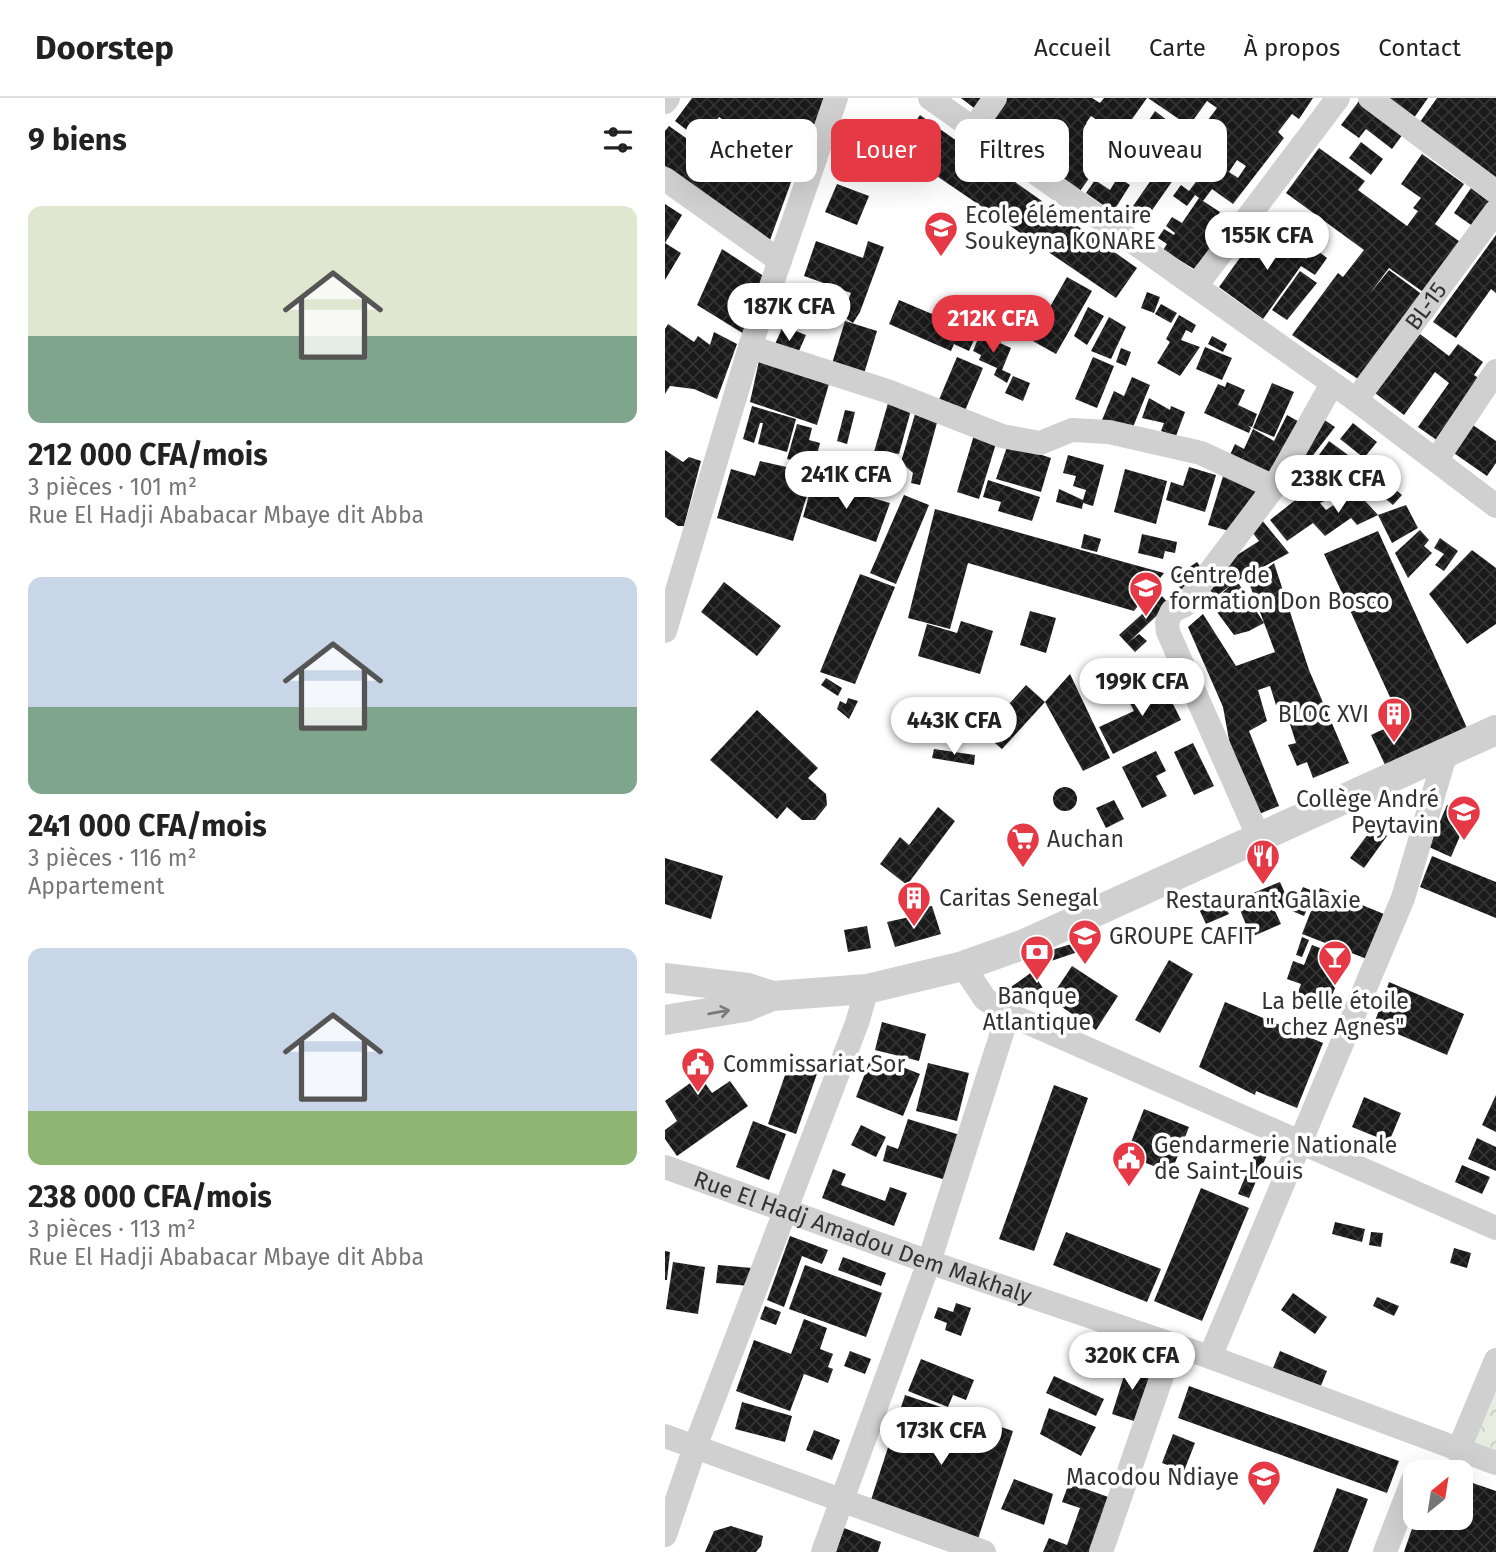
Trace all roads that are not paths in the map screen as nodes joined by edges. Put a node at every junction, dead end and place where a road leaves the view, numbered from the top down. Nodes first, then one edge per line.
1 (836, 98) edge
2 (930, 98) edge
3 (995, 98) edge
4 (1338, 98) edge
5 (1370, 98) edge
6 (961, 119) edge
7 (980, 119) edge
8 (665, 179) edge
9 (1050, 182) edge
10 (1496, 192) edge
11 (1496, 211) edge
12 (780, 261) junction
13 (1196, 286) junction
14 (750, 347) junction
15 (1496, 371) edge
16 (1332, 384) junction
17 (1356, 400) junction
18 (1437, 459) junction
19 (1274, 487) junction
20 (1496, 506) edge
21 (665, 631) edge
22 (1496, 730) edge
23 (1446, 752) junction
24 (1259, 838) junction
25 (963, 966) junction
26 (665, 978) edge
27 (867, 989) junction
28 (772, 996) junction
29 (1008, 1014) junction
30 (665, 1020) edge
31 (1297, 1143) junction
32 (665, 1167) edge
33 (786, 1209) junction
34 (1496, 1228) edge
35 (929, 1262) junction
36 (1173, 1345) junction
37 (1210, 1357) junction
38 (1496, 1360) edge
39 (665, 1436) edge
40 (1429, 1438) junction
41 (695, 1447) junction
42 (1458, 1451) junction
43 (1421, 1460) edge
44 (1496, 1463) edge
45 (841, 1500) junction
46 (1403, 1506) edge
47 (665, 1535) edge
48 (824, 1552) edge
49 (984, 1552) edge
50 (1101, 1552) edge
51 (1385, 1552) edge

1 - 12 street
2 - 6 street
3 - 7 street
4 - 13 street
5 - 10 street
8 - 12 street
9 - 13 street
11 - 17 street, BL-15
12 - 14 street
13 - 16 street
14 - 19 street
14 - 21 street
15 - 18 street
16 - 17 street
16 - 19 street
17 - 18 street
18 - 20 street
19 - 24 street
22 - 23 street
23 - 24 street
23 - 31 street
24 - 25 street
25 - 27 street
25 - 29 street
26 - 28 street
27 - 28 street
27 - 33 street
30 -> 28 street
29 - 31 street
29 - 35 street
31 - 34 street
31 - 37 street
32 - 33 street, Rue El Hadj Amadou Dem Makhaly
33 - 35 street, Rue El Hadj Amadou Dem Makhaly
33 - 41 street
35 - 36 street, Rue El Hadj Amadou Dem Makhaly
35 - 45 street
36 - 37 street, Rue El Hadj Amadou Dem Makhaly
36 - 50 street
37 - 40 street, Rue El Hadj Amadou Dem Makhaly
38 - 42 street
39 - 41 street
40 - 42 street, Rue El Hadj Amadou Dem Makhaly
40 - 43 street
41 - 45 street
41 - 47 street
42 - 44 street, Rue El Hadj Amadou Dem Makhaly
45 - 48 street
45 - 49 street
46 - 51 street

